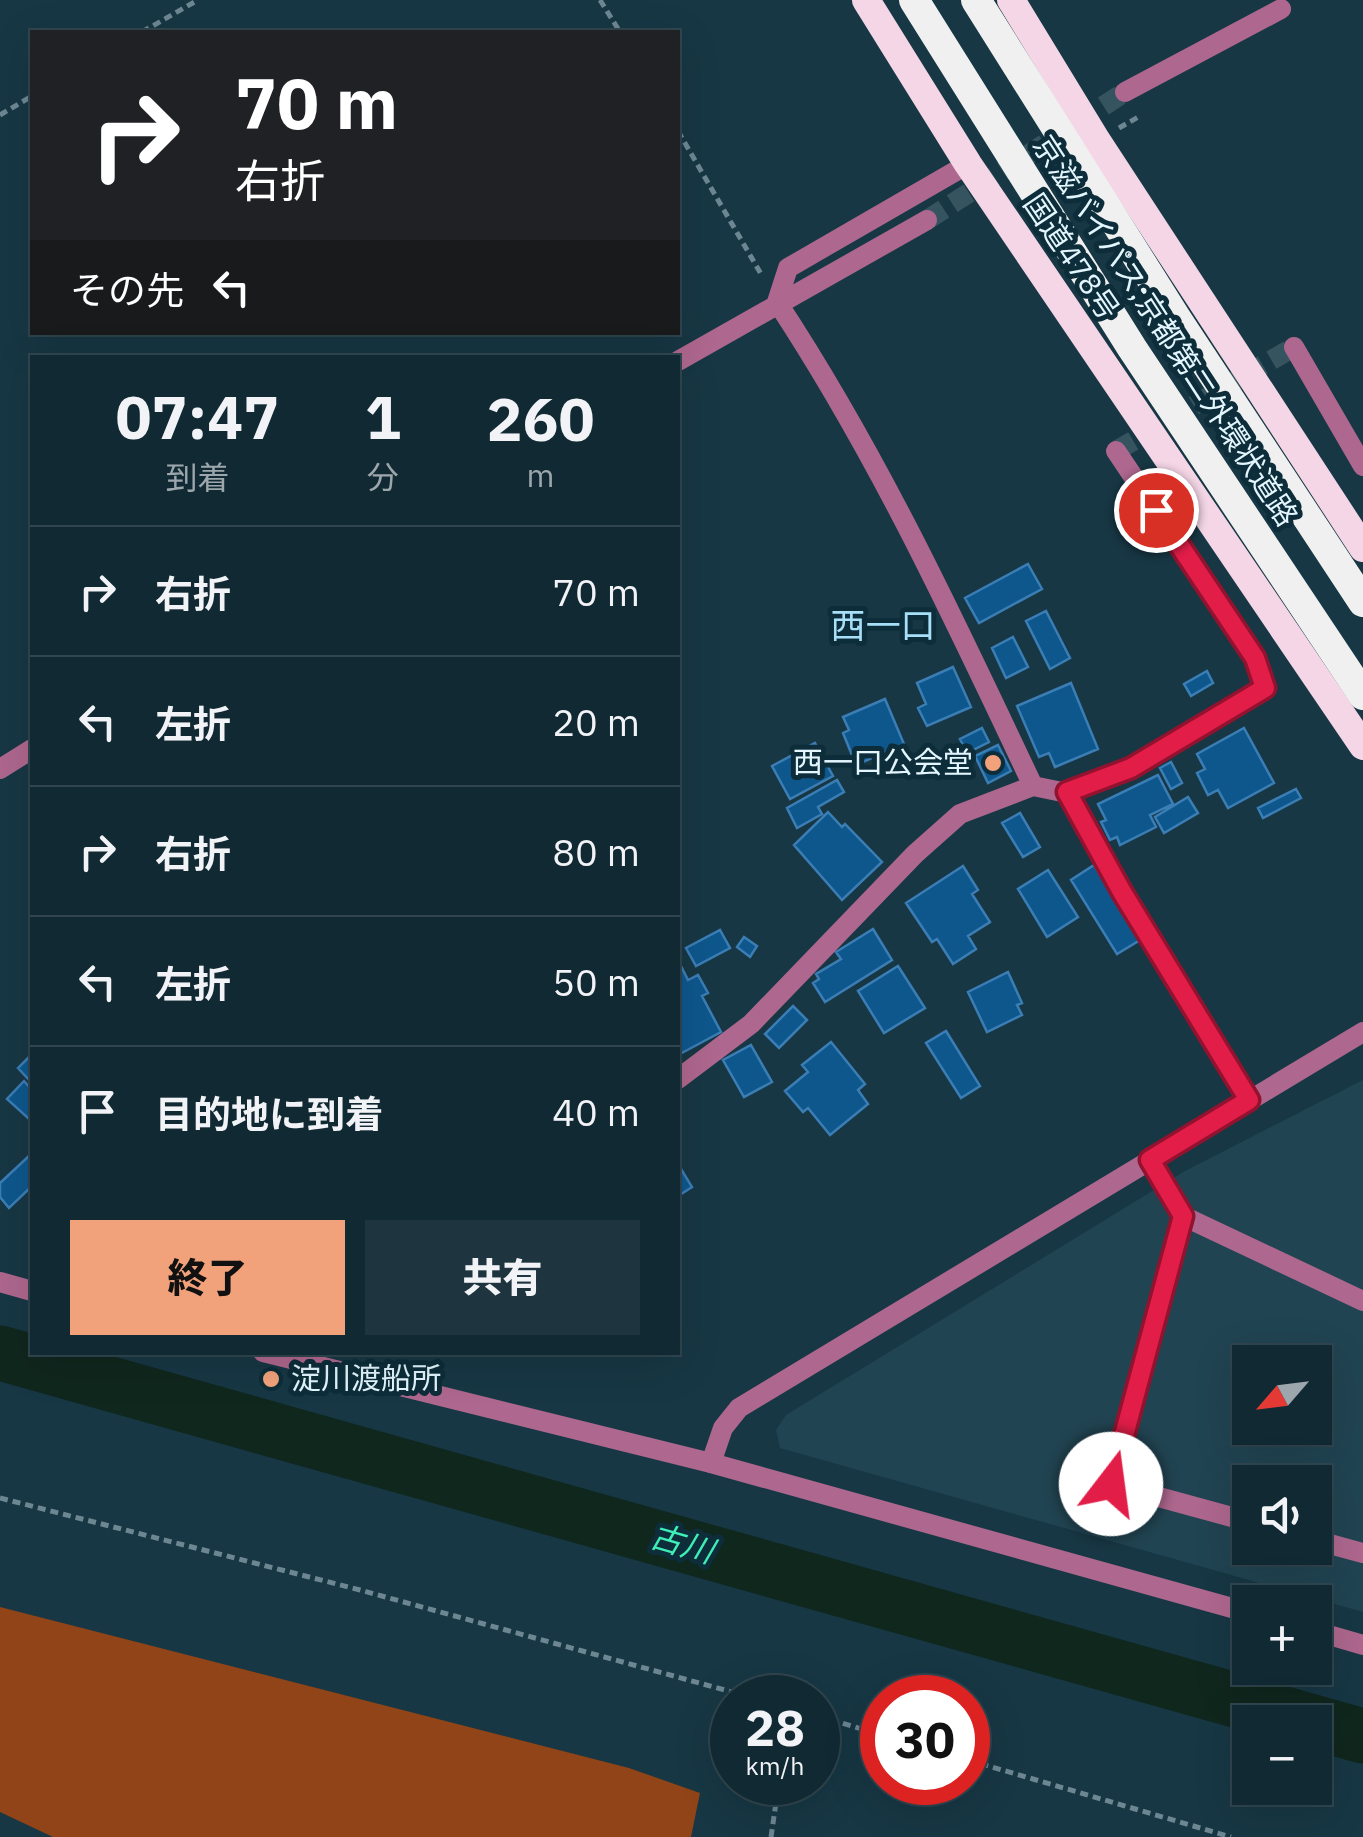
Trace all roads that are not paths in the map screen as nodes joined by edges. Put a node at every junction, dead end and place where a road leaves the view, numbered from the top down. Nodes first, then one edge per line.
1 (866, 0) edge
2 (914, 0) edge
3 (976, 0) edge
4 (1011, 0) edge
5 (1281, 9) dead end
6 (1125, 92) tunnel mouth
7 (968, 164) junction
8 (927, 220) tunnel mouth
9 (777, 302) junction
10 (1294, 346) dead end
11 (680, 360) edge
12 (1116, 451) dead end
13 (1363, 466) edge
14 (1363, 548) edge
15 (1363, 602) edge
16 (1363, 695) edge
17 (1363, 746) edge
18 (30, 750) edge
19 (0, 769) edge
20 (1033, 786) junction
21 (1067, 792) junction
22 (1363, 1032) edge
23 (680, 1077) edge
24 (1249, 1100) junction
25 (1150, 1160) junction
26 (1183, 1216) junction
27 (0, 1282) edge
28 (30, 1290) edge
29 (1363, 1300) edge
30 (286, 1355) edge
31 (316, 1359) edge
32 (710, 1463) junction
33 (1232, 1517) edge
34 (1332, 1545) edge
35 (1363, 1554) edge
36 (1232, 1608) edge
37 (1332, 1636) edge
38 (1363, 1645) edge

1 - 7 highway, 国道478号
2 - 16 highway, 京滋バイパス;京都第二外環状道路, bridge
3 - 15 highway, 京滋バイパス;京都第二外環状道路, bridge
4 - 14 highway
5 - 6 street
7 - 9 street
7 - 17 highway, 国道478号
8 - 9 street
9 - 11 street
9 - 20 street
10 - 13 street
12 - 21 street
18 - 19 street
20 - 21 street
20 - 23 street
21 - 24 street
22 - 24 street
24 - 25 street
25 - 26 street
25 - 32 street
26 - 29 street
26 - 33 street
27 - 28 street
30 - 31 street
31 - 32 street
32 - 36 street
34 - 35 street
37 - 38 street

